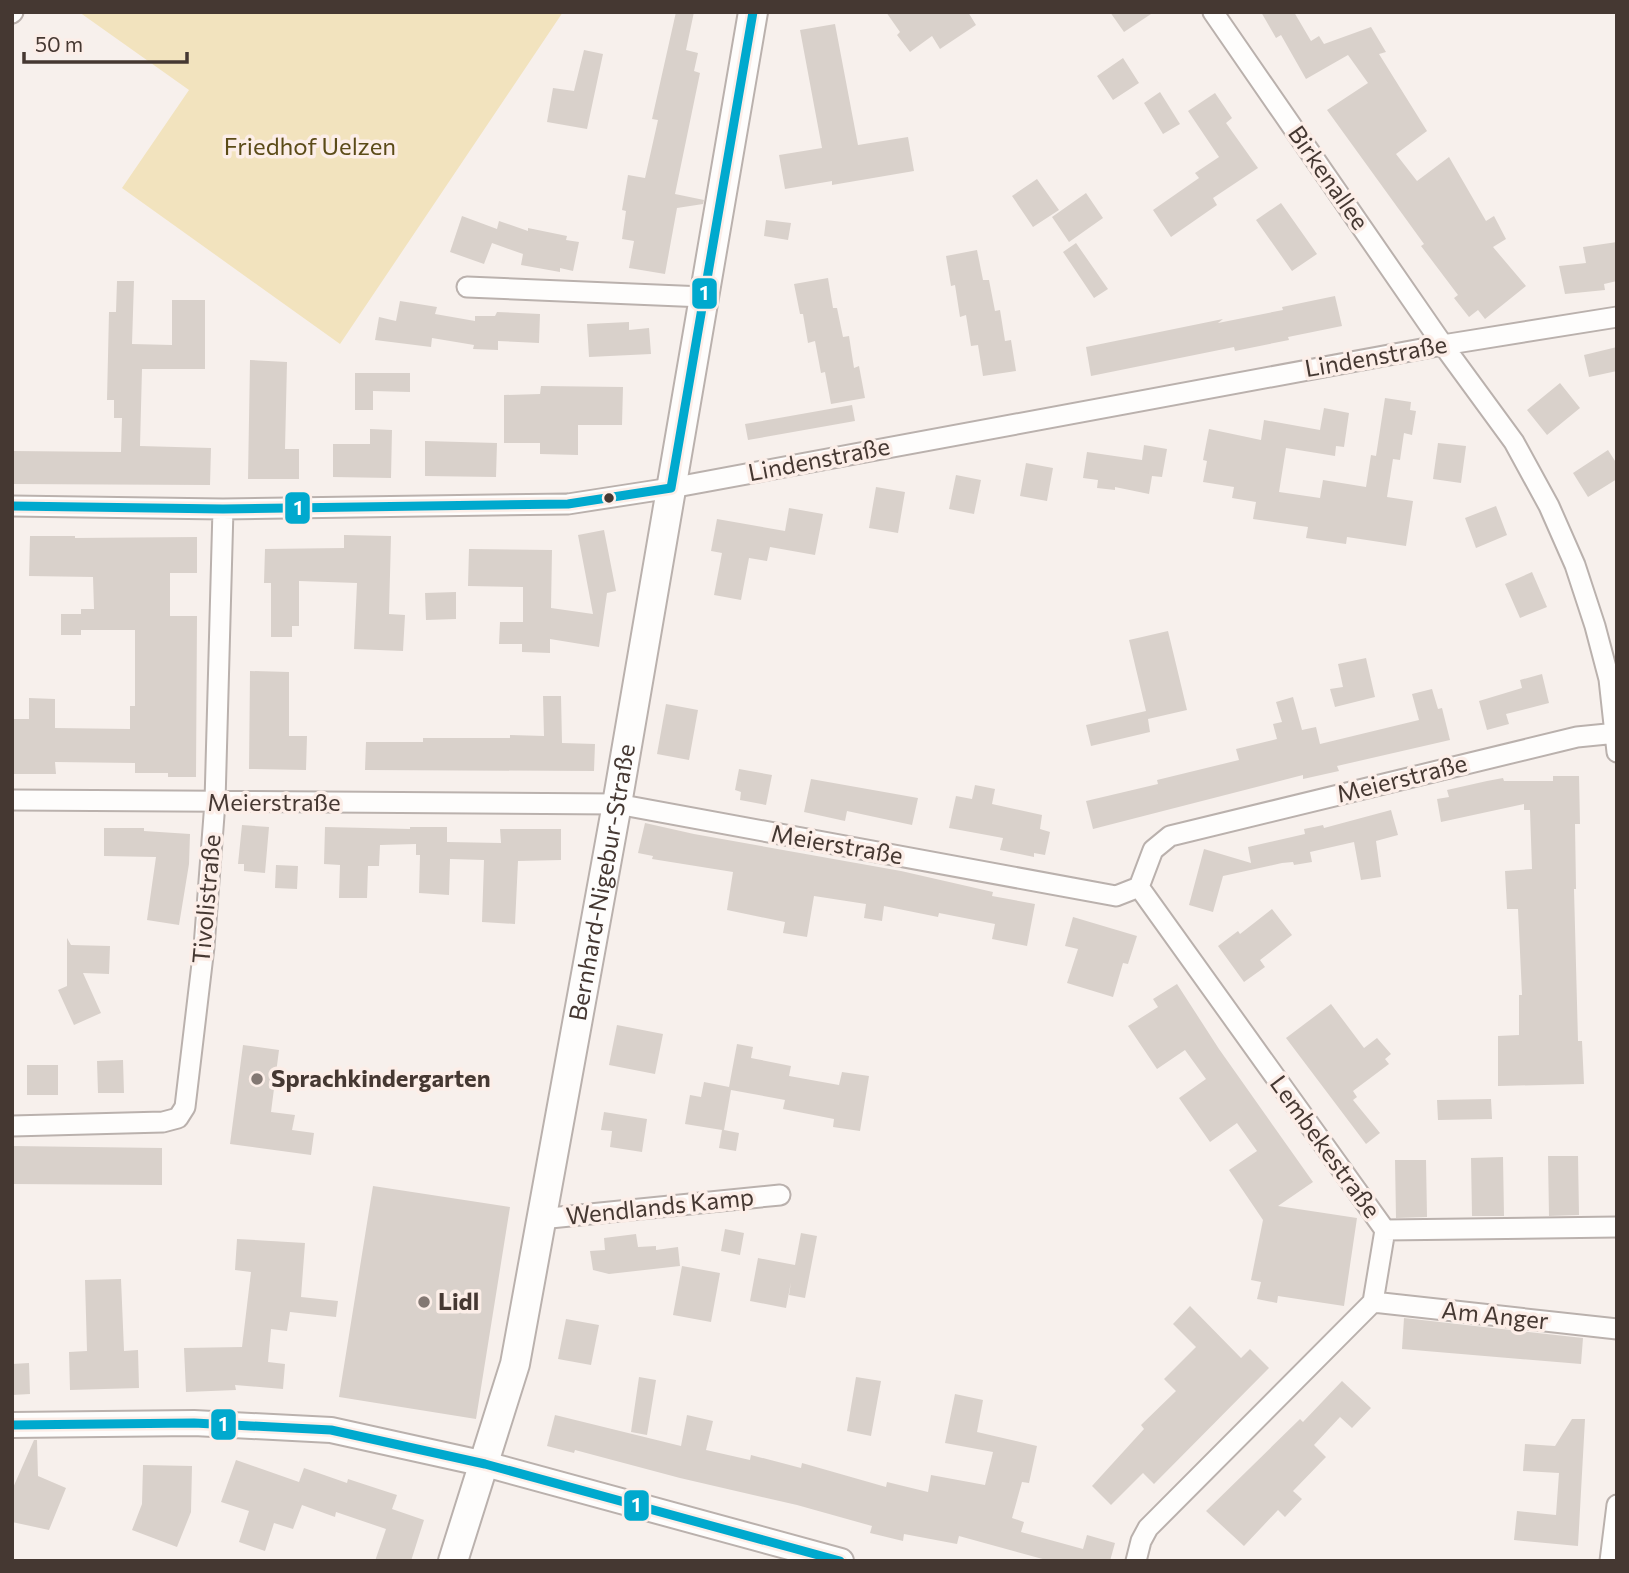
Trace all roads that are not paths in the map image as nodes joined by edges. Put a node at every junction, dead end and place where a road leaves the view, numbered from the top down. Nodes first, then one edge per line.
1 (753, 12) edge
2 (1213, 12) edge
3 (467, 287) dead end
4 (704, 297) junction
5 (1617, 317) edge
6 (1443, 345) junction
7 (671, 488) junction
8 (12, 506) edge
9 (223, 509) junction
10 (1617, 733) edge
11 (1617, 752) edge
12 (12, 800) edge
13 (215, 802) junction
14 (617, 804) junction
15 (1139, 887) junction
16 (12, 1126) edge
17 (780, 1195) dead end
18 (540, 1219) junction
19 (1617, 1227) edge
20 (1385, 1230) junction
21 (1373, 1302) junction
22 (1617, 1329) edge
23 (12, 1425) edge
24 (485, 1464) junction
25 (1617, 1505) edge
26 (1615, 1531) edge
27 (453, 1561) edge
28 (841, 1561) edge
29 (1136, 1561) edge
30 (1609, 1561) edge

1 - 4 main road, Bernhard-Nigebur-Straße
2 - 6 street, Birkenallee
3 - 4 street
4 - 7 main road, Bernhard-Nigebur-Straße
5 - 6 street, Lindenstraße
6 - 7 street, Lindenstraße
6 - 10 street, Birkenallee
7 - 9 street, Lindenstraße
7 - 14 main road, Bernhard-Nigebur-Straße
8 - 9 street, Lindenstraße
9 - 13 street, Tivolistraße
10 - 11 street, Birkenallee
10 - 15 street, Meierstraße
12 - 13 street, Meierstraße
13 - 14 street, Meierstraße
13 - 16 street, Tivolistraße
14 - 15 street, Meierstraße
14 - 18 main road, Bernhard-Nigebur-Straße
15 - 20 street, Lembekestraße
17 - 18 street, Wendlands Kamp
18 - 24 main road, Bernhard-Nigebur-Straße
19 - 20 street
20 - 21 street, Lembekestraße
21 - 22 street, Am Anger
21 - 29 street
23 - 24 street
24 - 27 main road, Bernhard-Nigebur-Straße
24 - 28 street
25 - 26 street
26 - 30 street

